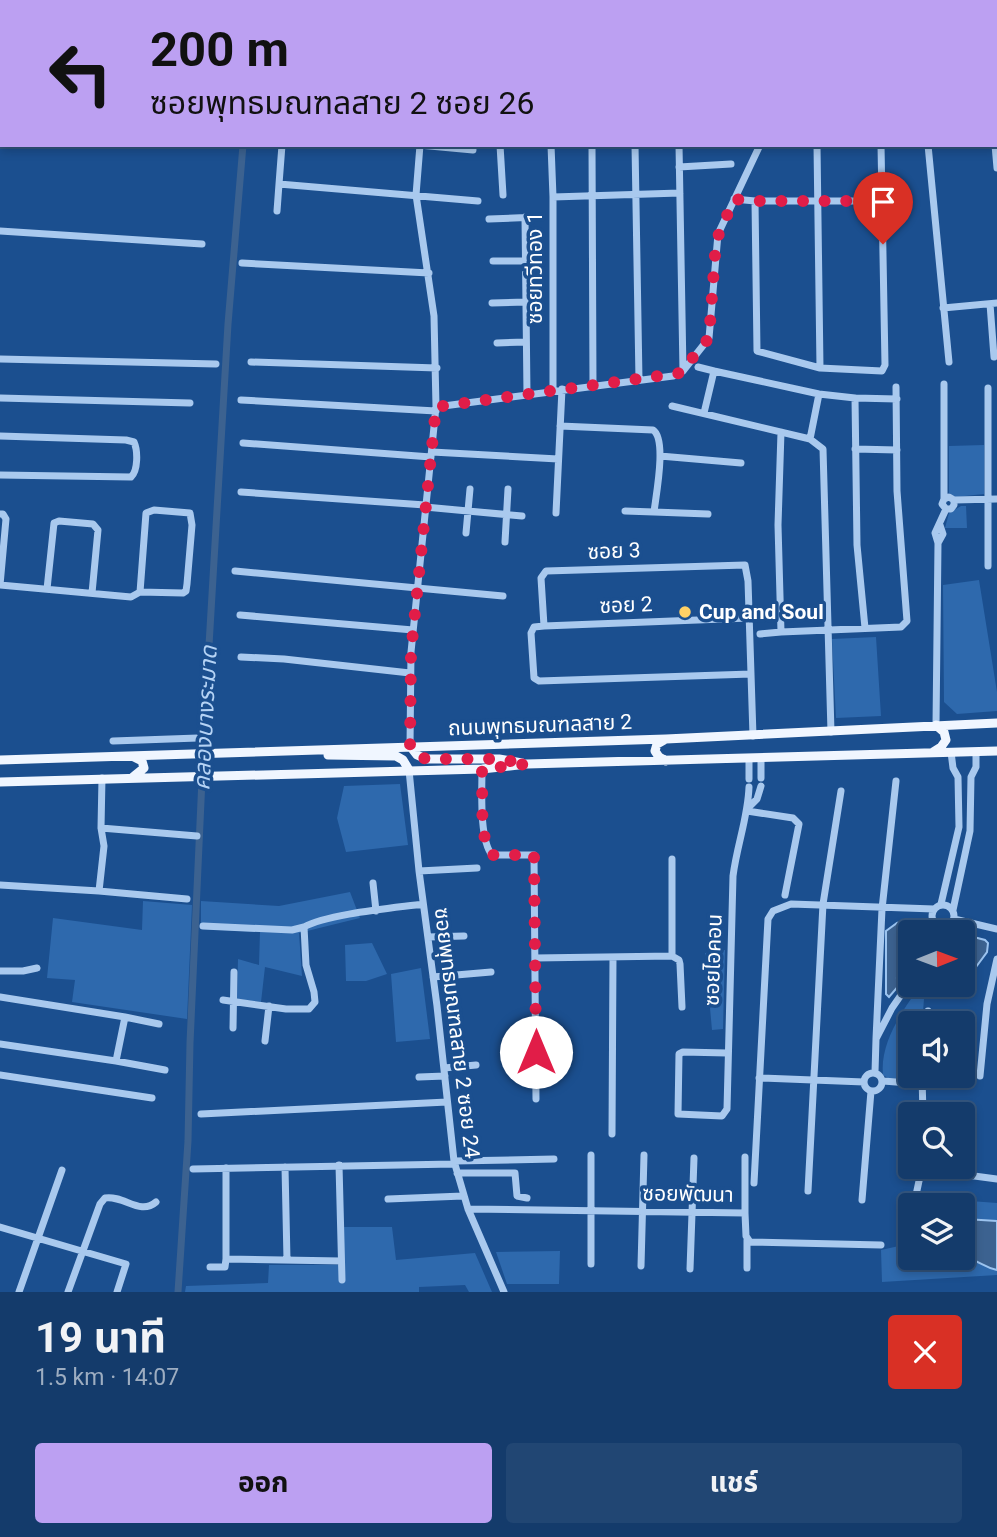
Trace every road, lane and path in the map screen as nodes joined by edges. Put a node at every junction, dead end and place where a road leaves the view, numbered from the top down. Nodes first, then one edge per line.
1 (282, 147) edge
2 (419, 147) edge
3 (441, 147) edge
4 (500, 147) edge
5 (551, 147) edge
6 (592, 147) edge
7 (635, 147) edge
8 (679, 147) edge
9 (759, 147) edge
10 (817, 147) edge
11 (881, 147) edge
12 (928, 147) edge
13 (995, 147) edge
14 (473, 150) dead end
15 (731, 164) dead end
16 (679, 167) junction
17 (997, 168) edge
18 (279, 184) junction
19 (680, 193) junction
20 (416, 195) junction
21 (503, 195) dead end
22 (636, 195) junction
23 (594, 196) junction
24 (553, 197) junction
25 (734, 199) junction
26 (478, 201) dead end
27 (755, 201) junction
28 (818, 201) junction
29 (882, 201) junction
30 (905, 201) dead end
31 (277, 211) dead end
32 (538, 216) dead end
33 (525, 217) junction
34 (489, 219) dead end
35 (0, 231) edge
36 (202, 244) dead end
37 (494, 261) dead end
38 (525, 261) junction
39 (242, 263) dead end
40 (429, 273) junction
41 (526, 302) junction
42 (492, 303) dead end
43 (993, 303) edge
44 (943, 308) junction
45 (497, 342) dead end
46 (526, 342) junction
47 (994, 357) dead end
48 (0, 359) edge
49 (251, 362) dead end
50 (949, 362) dead end
51 (216, 364) dead end
52 (698, 367) dead end
53 (437, 368) junction
54 (820, 368) junction
55 (684, 370) junction
56 (714, 371) junction
57 (639, 380) junction
58 (944, 384) dead end
59 (593, 386) junction
60 (896, 387) dead end
61 (988, 388) dead end
62 (562, 389) junction
63 (553, 390) junction
64 (527, 394) junction
65 (819, 394) junction
66 (0, 398) edge
67 (855, 398) junction
68 (897, 399) junction
69 (241, 400) dead end
70 (190, 403) dead end
71 (672, 406) dead end
72 (436, 409) junction
73 (704, 413) junction
74 (560, 426) junction
75 (781, 432) junction
76 (0, 436) edge
77 (810, 439) junction
78 (243, 443) dead end
79 (855, 449) junction
80 (897, 450) junction
81 (431, 454) junction
82 (660, 456) junction
83 (558, 459) junction
84 (741, 463) dead end
85 (0, 475) edge
86 (470, 489) dead end
87 (508, 489) dead end
88 (241, 492) dead end
89 (944, 499) junction
90 (988, 499) junction
91 (997, 499) edge
92 (954, 500) junction
93 (425, 506) junction
94 (946, 509) junction
95 (468, 510) junction
96 (625, 511) dead end
97 (654, 512) junction
98 (556, 513) dead end
99 (0, 514) edge
100 (506, 514) junction
101 (708, 514) dead end
102 (522, 516) dead end
103 (466, 533) dead end
104 (505, 542) dead end
105 (988, 566) dead end
106 (235, 571) dead end
107 (0, 585) edge
108 (416, 588) junction
109 (47, 589) junction
110 (140, 592) junction
111 (92, 593) junction
112 (503, 596) dead end
113 (240, 615) dead end
114 (750, 618) junction
115 (544, 626) junction
116 (865, 628) junction
117 (413, 630) junction
118 (827, 630) junction
119 (781, 632) junction
120 (760, 634) dead end
121 (241, 657) dead end
122 (410, 673) junction
123 (751, 674) junction
124 (997, 723) edge
125 (936, 726) junction
126 (831, 732) junction
127 (753, 736) junction
128 (198, 738) dead end
129 (666, 739) junction
130 (151, 740) junction
131 (113, 741) dead end
132 (410, 746) junction
133 (299, 750) junction
134 (997, 751) edge
135 (932, 752) junction
136 (951, 752) junction
137 (976, 752) junction
138 (152, 755) junction
139 (132, 756) junction
140 (748, 758) junction
141 (761, 758) junction
142 (0, 760) edge
143 (669, 762) junction
144 (527, 764) junction
145 (482, 769) junction
146 (409, 770) junction
147 (958, 777) junction
148 (971, 777) junction
149 (102, 778) junction
150 (132, 778) junction
151 (896, 780) dead end
152 (0, 782) edge
153 (841, 791) dead end
154 (748, 810) junction
155 (101, 828) junction
156 (197, 836) dead end
157 (672, 859) dead end
158 (477, 868) dead end
159 (419, 871) junction
160 (373, 883) dead end
161 (0, 885) edge
162 (99, 891) junction
163 (785, 895) dead end
164 (187, 899) dead end
165 (423, 904) junction
166 (823, 904) junction
167 (938, 907) junction
168 (882, 909) junction
169 (953, 910) junction
170 (376, 911) junction
171 (954, 919) joint
172 (933, 920) edge
173 (203, 926) dead end
174 (304, 928) junction
175 (997, 929) edge
176 (464, 936) dead end
177 (428, 937) junction
178 (672, 956) junction
179 (613, 957) junction
180 (535, 958) junction
181 (997, 959) edge
182 (37, 968) dead end
183 (0, 971) edge
184 (234, 972) dead end
185 (491, 972) dead end
186 (433, 977) junction
187 (0, 997) edge
188 (899, 998) edge
189 (223, 1000) dead end
190 (235, 1002) junction
191 (269, 1006) junction
192 (682, 1007) dead end
193 (125, 1017) junction
194 (159, 1024) dead end
195 (233, 1028) dead end
196 (876, 1039) junction
197 (265, 1041) dead end
198 (0, 1044) edge
199 (727, 1053) junction
200 (116, 1061) junction
201 (476, 1065) dead end
202 (164, 1070) dead end
203 (444, 1072) junction
204 (875, 1072) junction
205 (0, 1075) edge
206 (980, 1076) dead end
207 (419, 1077) dead end
208 (760, 1078) junction
209 (814, 1081) junction
210 (883, 1081) junction
211 (898, 1081) edge
212 (864, 1082) junction
213 (870, 1091) junction
214 (152, 1098) dead end
215 (536, 1099) dead end
216 (447, 1102) junction
217 (201, 1114) dead end
218 (612, 1134) dead end
219 (591, 1155) dead end
220 (643, 1155) dead end
221 (746, 1157) dead end
222 (694, 1158) dead end
223 (554, 1159) dead end
224 (454, 1162) junction
225 (339, 1164) junction
226 (285, 1167) junction
227 (226, 1168) junction
228 (193, 1169) dead end
229 (62, 1170) dead end
230 (457, 1173) junction
231 (975, 1176) edge
232 (997, 1179) edge
233 (754, 1183) dead end
234 (808, 1191) dead end
235 (464, 1196) junction
236 (527, 1198) dead end
237 (388, 1199) dead end
238 (862, 1200) dead end
239 (156, 1202) dead end
240 (468, 1209) junction
241 (590, 1211) junction
242 (643, 1211) junction
243 (693, 1212) junction
244 (745, 1213) junction
245 (0, 1227) edge
246 (37, 1238) junction
247 (747, 1240) junction
248 (881, 1245) dead end
249 (83, 1251) junction
250 (226, 1259) junction
251 (287, 1261) junction
252 (341, 1261) junction
253 (591, 1264) dead end
254 (641, 1266) dead end
255 (210, 1268) dead end
256 (747, 1268) dead end
257 (690, 1269) dead end
258 (342, 1280) dead end
259 (19, 1292) edge
260 (68, 1292) edge
261 (117, 1292) edge
262 (504, 1292) edge

1 - 18 street
2 - 20 street
3 - 14 street
4 - 21 street
5 - 24 street, ซอยทวีทอง 1
6 - 23 street
7 - 22 street
8 - 16 street
9 - 25 street
10 - 28 street
11 - 29 street
12 - 44 street
13 - 17 street
15 - 16 street
16 - 19 street
18 - 20 street
18 - 31 street
19 - 22 street
19 - 55 street
20 - 26 street
20 - 40 street
22 - 23 street
22 - 57 street
23 - 24 street
23 - 59 street
24 - 63 street, ซอยทวีทอง 1
25 - 27 street
25 - 55 street
27 - 28 street
27 - 54 street
28 - 29 street
28 - 54 street
29 - 30 street
29 - 54 street
32 - 33 street
33 - 34 street
33 - 38 street
35 - 36 street
37 - 38 street
38 - 41 street
39 - 40 street
40 - 53 street
41 - 42 street
41 - 46 street
43 - 44 street
43 - 47 street
44 - 50 street
45 - 46 street
46 - 64 street
48 - 51 street
49 - 53 street
52 - 56 street
53 - 72 street
55 - 57 street
56 - 65 street
56 - 73 street
57 - 59 street
58 - 89 street
59 - 62 street
60 - 68 street
61 - 90 street
62 - 63 street
62 - 74 street
63 - 64 street
64 - 72 street
65 - 67 street
65 - 77 street
66 - 70 street
67 - 68 street
67 - 79 street
68 - 80 street
69 - 72 street
71 - 73 street
72 - 81 street
73 - 75 street
74 - 82 street
74 - 83 street
75 - 77 street
75 - 119 street
76 - 85 street
77 - 118 street
78 - 81 street
79 - 80 street
79 - 116 street
80 - 116 street
81 - 83 street
81 - 93 street
82 - 84 street
82 - 97 street
83 - 98 street
86 - 95 street
87 - 100 street
88 - 93 street
89 - 92 street
89 - 94 street
90 - 91 street
90 - 92 street
90 - 105 street
92 - 94 street
93 - 95 street
93 - 108 street
94 - 125 street
95 - 100 street
95 - 103 street
96 - 97 street
97 - 101 street
99 - 107 street
100 - 102 street
100 - 104 street
106 - 108 street
107 - 109 street
108 - 112 street
108 - 117 street
109 - 111 street
109 - 111 street
110 - 110 street
110 - 111 street
113 - 117 street
114 - 115 street, ซอย 2
114 - 115 street, ซอย 3
114 - 123 street
115 - 123 street
116 - 118 street
117 - 122 street
118 - 119 street
118 - 126 street
119 - 120 street
121 - 122 street
122 - 132 street
123 - 127 street
124 - 125 main road, ถนนพุทธมณฑลสาย 2
125 - 126 main road, ถนนพุทธมณฑลสาย 2
125 - 135 main road
126 - 127 main road, ถนนพุทธมณฑลสาย 2
127 - 129 main road, ถนนพุทธมณฑลสาย 2
128 - 130 street
129 - 132 main road, ถนนพุทธมณฑลสาย 2
129 - 143 main road
130 - 131 street
130 - 138 street
132 - 133 main road, ถนนพุทธมณฑลสาย 2
132 - 144 main road
133 - 138 main road, ถนนพุทธมณฑลสาย 2
133 - 146 main road
134 - 137 main road, ถนนพุทธมณฑลสาย 2
135 - 136 main road, ถนนพุทธมณฑลสาย 2
135 - 141 main road, ถนนพุทธมณฑลสาย 2
136 - 137 main road, ถนนพุทธมณฑลสาย 2
136 - 147 street
137 - 148 street
138 - 139 main road, ถนนพุทธมณฑลสาย 2
139 - 142 main road, ถนนพุทธมณฑลสาย 2
139 - 150 main road
140 - 141 main road, ถนนพุทธมณฑลสาย 2
140 - 143 main road, ถนนพุทธมณฑลสาย 2
140 - 154 street, ซอยไอคอน
141 - 154 street, ซอยไอคอน
143 - 144 main road, ถนนพุทธมณฑลสาย 2
144 - 145 main road, ถนนพุทธมณฑลสาย 2
145 - 146 main road, ถนนพุทธมณฑลสาย 2
145 - 180 street
146 - 150 main road, ถนนพุทธมณฑลสาย 2
146 - 159 street, ซอยพุทธมณฑลสาย 2 ซอย 24
147 - 148 street
147 - 167 street
148 - 169 street
149 - 150 main road, ถนนพุทธมณฑลสาย 2
149 - 152 main road, ถนนพุทธมณฑลสาย 2
149 - 155 street
151 - 168 street
153 - 166 street
154 - 163 street
154 - 199 street, ซอยไอคอน
155 - 156 street
155 - 162 street
157 - 178 street
158 - 159 street
159 - 165 street, ซอยพุทธมณฑลสาย 2 ซอย 24
160 - 170 street
161 - 162 street
162 - 164 street
165 - 170 street
165 - 177 street, ซอยพุทธมณฑลสาย 2 ซอย 24
166 - 168 street
166 - 208 street
166 - 209 street
167 - 168 street
167 - 169 street
167 - 172 street
168 - 196 street
169 - 171 street
170 - 174 street
171 - 175 street
173 - 174 street
174 - 191 street
176 - 177 street
177 - 186 street, ซอยพุทธมณฑลสาย 2 ซอย 24
178 - 179 street
178 - 192 street
179 - 180 street
179 - 218 street
180 - 215 street
181 - 206 street
182 - 183 street
184 - 190 street
185 - 186 street
186 - 203 street, ซอยพุทธมณฑลสาย 2 ซอย 24
187 - 193 street
188 - 196 street
189 - 190 street
190 - 191 street
190 - 195 street
191 - 197 street
193 - 194 street
193 - 200 street
196 - 204 street
198 - 200 street
199 - 199 street, ซอยไอคอน
200 - 202 street
201 - 203 street
203 - 207 street
203 - 216 street, ซอยพุทธมณฑลสาย 2 ซอย 24
204 - 210 street
204 - 212 street
205 - 214 street
208 - 209 street
208 - 233 street
209 - 212 street
209 - 234 street
210 - 211 street
210 - 213 street
212 - 213 street
213 - 238 street
216 - 217 street
216 - 224 street, ซอยพุทธมณฑลสาย 2 ซอย 24
219 - 241 street
220 - 242 street
221 - 244 street
222 - 243 street
223 - 224 street
224 - 225 street
224 - 230 street, ซอยพุทธมณฑลสาย 2 ซอย 24
225 - 226 street
225 - 252 street
226 - 227 street
226 - 251 street
227 - 228 street
227 - 250 street
229 - 246 street
230 - 235 street, ซอยพุทธมณฑลสาย 2 ซอย 24
230 - 236 street
231 - 232 street
235 - 237 street
235 - 240 street, ซอยพุทธมณฑลสาย 2 ซอย 24
239 - 249 street
240 - 241 street, ซอยพัฒนา
240 - 262 street, ซอยพุทธมณฑลสาย 2 ซอย 24
241 - 242 street, ซอยพัฒนา
241 - 253 street
242 - 243 street, ซอยพัฒนา
242 - 254 street
243 - 244 street, ซอยพัฒนา
243 - 257 street
244 - 247 street, ซอยพัฒนา
245 - 246 street
246 - 249 street
246 - 259 street
247 - 248 street
247 - 256 street, ซอยพัฒนา
249 - 260 street
249 - 261 street
250 - 251 street
250 - 255 street
251 - 252 street
252 - 258 street

